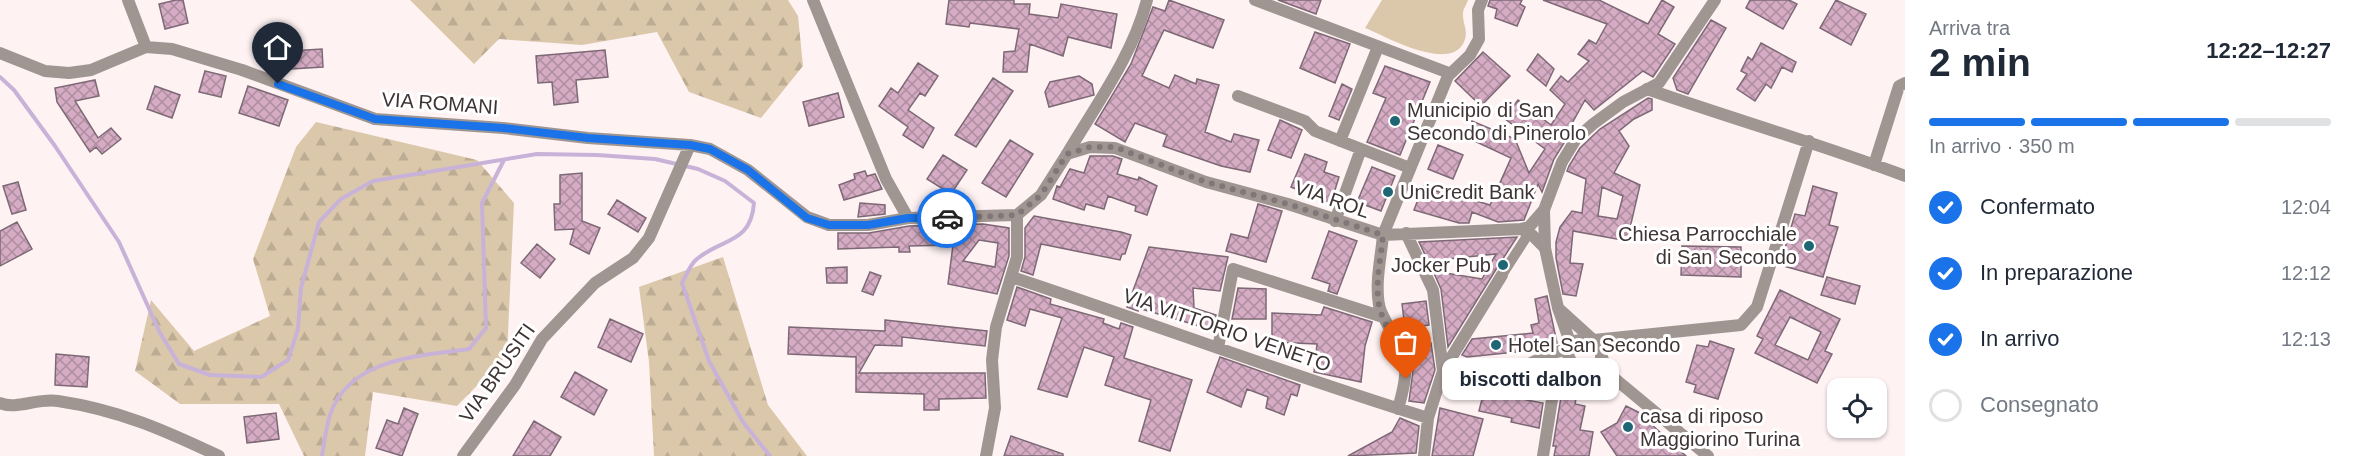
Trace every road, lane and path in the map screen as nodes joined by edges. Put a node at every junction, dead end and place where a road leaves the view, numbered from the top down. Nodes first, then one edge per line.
1 (128, 0) edge
2 (813, 0) edge
3 (1147, 0) edge
4 (1255, 0) edge
5 (1482, 0) edge
6 (1715, 0) edge
7 (146, 47) junction
8 (1378, 47) junction
9 (0, 53) edge
10 (1449, 73) junction
11 (1905, 82) edge
12 (1647, 89) junction
13 (1238, 96) dead end
14 (1340, 141) junction
15 (1809, 141) junction
16 (689, 148) junction
17 (1361, 149) junction
18 (1067, 154) junction
19 (1874, 165) junction
20 (1410, 168) junction
21 (1905, 176) edge
22 (1544, 210) junction
23 (1017, 215) junction
24 (908, 218) junction
25 (1335, 221) junction
26 (1525, 231) junction
27 (1406, 233) junction
28 (1383, 235) junction
29 (1545, 248) junction
30 (1502, 275) joint
31 (1012, 277) junction
32 (1558, 308) junction
33 (1383, 317) junction
34 (1616, 338) junction
35 (1593, 339) junction
36 (1570, 347) junction
37 (1218, 348) junction
38 (1602, 354) junction
39 (1529, 364) junction
40 (1557, 368) junction
41 (1574, 368) junction
42 (1594, 370) junction
43 (1443, 371) junction
44 (1608, 373) junction
45 (0, 403) edge
46 (1398, 409) junction
47 (1428, 418) junction
48 (465, 455) edge
49 (219, 456) edge
50 (986, 456) edge
51 (1424, 456) edge
52 (1543, 456) edge
53 (1708, 456) edge

1 - 7 street
2 - 24 street
3 - 18 street
4 - 8 street
5 - 10 street
6 - 12 street
7 - 9 street, VIA ROMANI
7 - 16 street, VIA ROMANI
8 - 10 street
8 - 14 street
10 - 20 street
11 - 19 street
12 - 15 street
12 - 22 street
13 - 14 street
14 - 17 street
15 - 19 street
15 - 34 street
16 - 24 street, VIA ROMANI
16 - 48 street, VIA BRUSITI
17 - 20 street
17 - 25 street
18 - 23 street
18 - 25 street, VIA ROL
19 - 21 street
20 - 28 street
22 - 26 street
22 - 29 street
23 - 24 street, VIA ROMANI
23 - 31 street
25 - 28 street, VIA ROL
26 - 27 street, VIA ROL
26 - 29 street
26 - 30 street
27 - 28 street, VIA ROL
27 - 43 street
28 - 33 street
29 - 32 street
30 - 43 street
31 - 37 street, VIA VITTORIO VENETO
31 - 50 street
32 - 35 street
32 - 36 street
33 - 37 street
33 - 46 street
34 - 35 street
34 - 38 street
35 - 36 street
35 - 38 street
36 - 39 street
36 - 41 street
37 - 46 street, VIA VITTORIO VENETO
38 - 42 street
38 - 44 street
39 - 40 street
39 - 43 street
40 - 41 street
40 - 52 street
41 - 42 street
42 - 44 street
43 - 47 street
44 - 53 street
45 - 49 street
46 - 47 street, VIA VITTORIO VENETO
47 - 51 street

